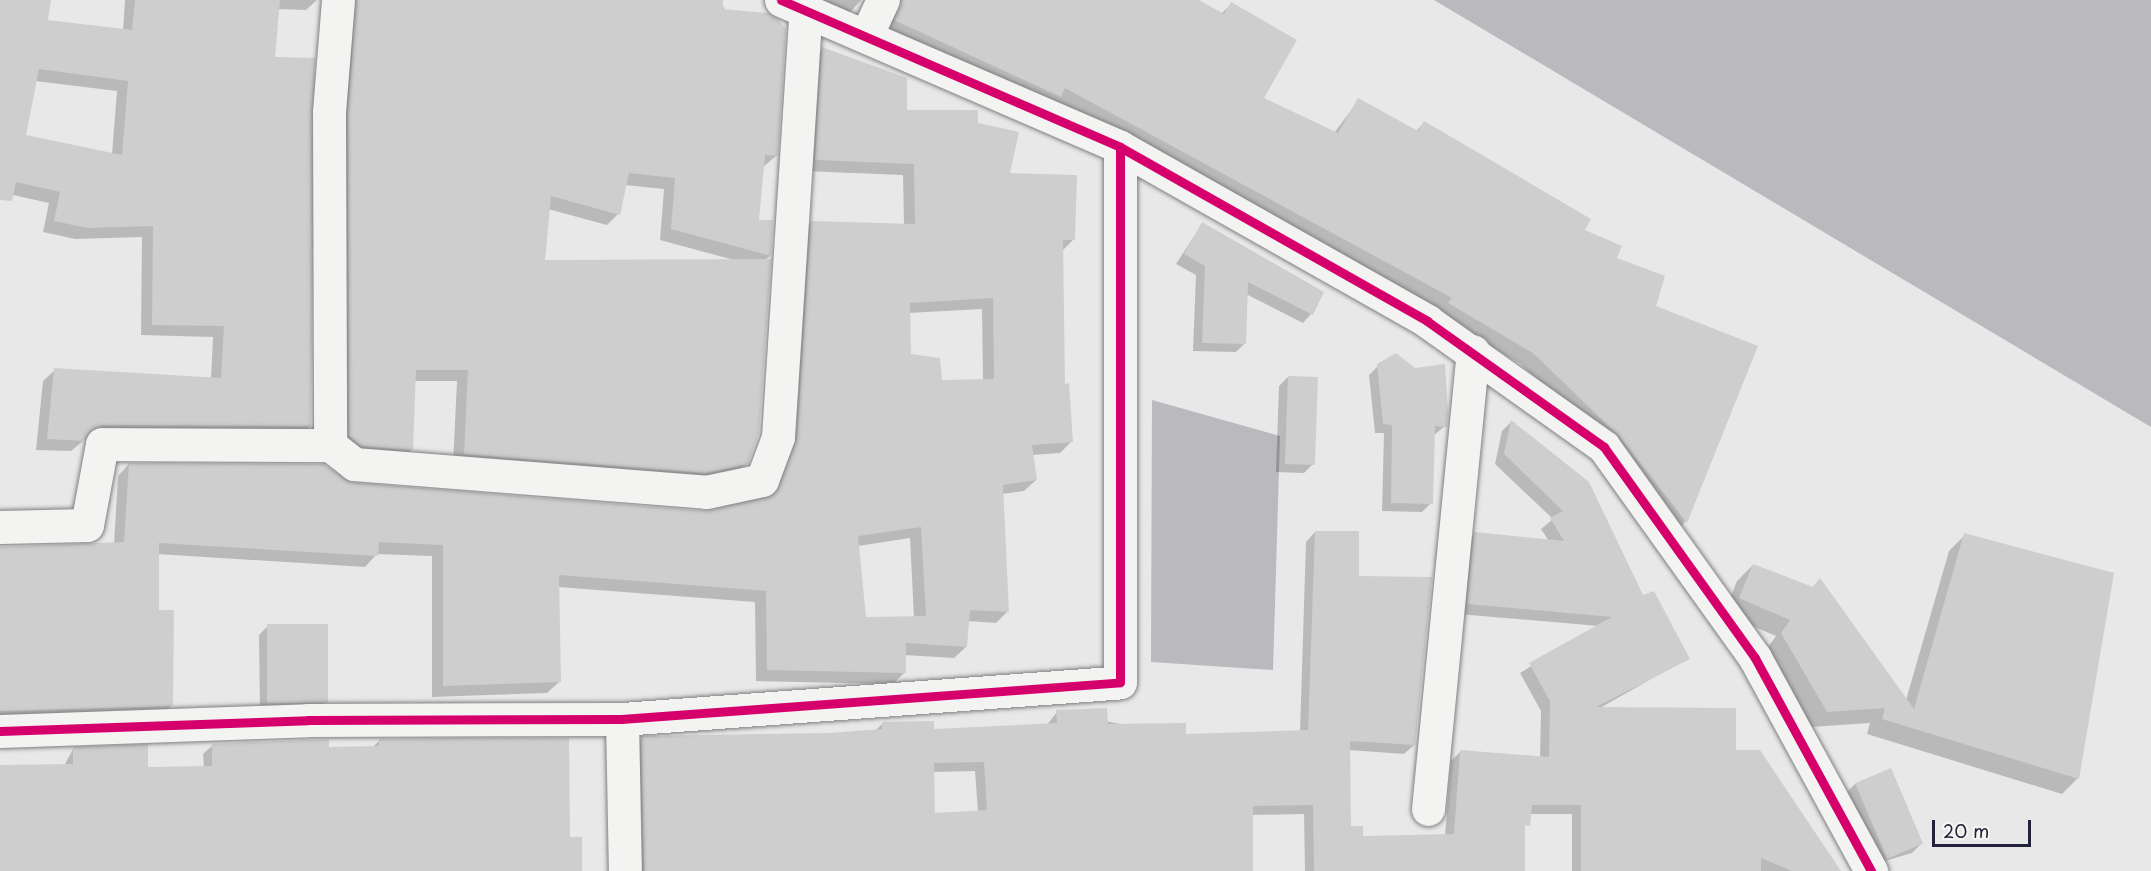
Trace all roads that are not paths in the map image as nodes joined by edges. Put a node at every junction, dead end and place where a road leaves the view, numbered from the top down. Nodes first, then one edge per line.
1 (338, 0) edge
2 (883, 0) edge
3 (793, 5) edge
4 (866, 36) junction
5 (1120, 147) junction
6 (1473, 351) junction
7 (330, 446) junction
8 (0, 527) edge
9 (622, 719) junction
10 (0, 731) edge
11 (1428, 809) dead end
12 (626, 871) edge
13 (1871, 871) edge

1 - 7 street
2 - 4 street
3 - 4 street
3 - 7 street
4 - 5 street
5 - 6 street
5 - 9 street
6 - 11 street
6 - 13 street
7 - 8 street
9 - 10 street
9 - 12 street

